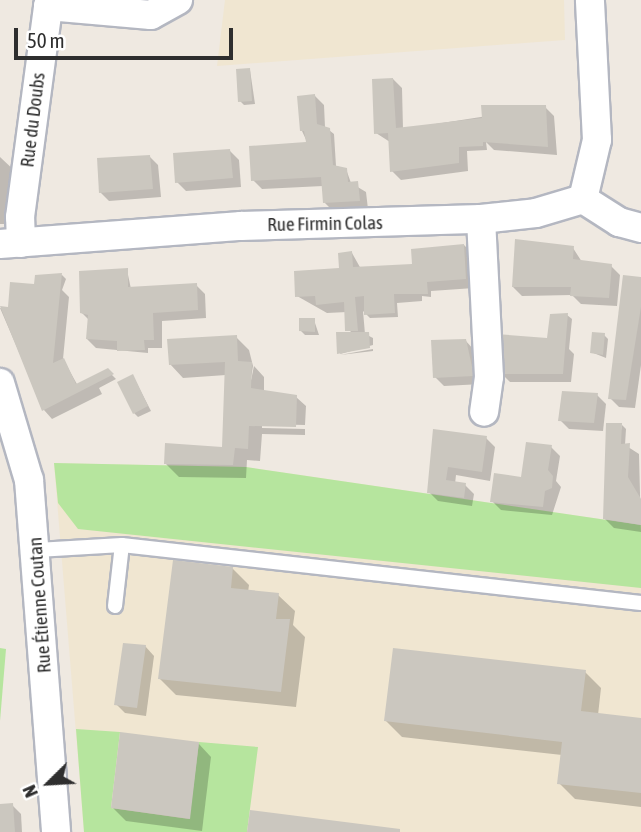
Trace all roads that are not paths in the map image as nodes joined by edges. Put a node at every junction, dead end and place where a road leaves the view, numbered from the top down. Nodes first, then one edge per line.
1 (178, 0) edge
2 (590, 0) edge
3 (583, 199) junction
4 (481, 219) junction
5 (641, 228) edge
6 (11, 243) edge
7 (0, 383) edge
8 (484, 412) dead end
9 (122, 545) junction
10 (37, 550) junction
11 (641, 603) edge
12 (115, 606) dead end
13 (56, 832) edge

1 - 6 street, Rue du Doubs
2 - 3 street
3 - 4 street, Rue Firmin Colas
3 - 5 street
4 - 6 street, Rue Firmin Colas
4 - 8 street
7 - 10 street, Rue Étienne Coutan
9 - 10 lane
9 - 11 lane
9 - 12 lane
10 - 13 street, Rue Étienne Coutan

